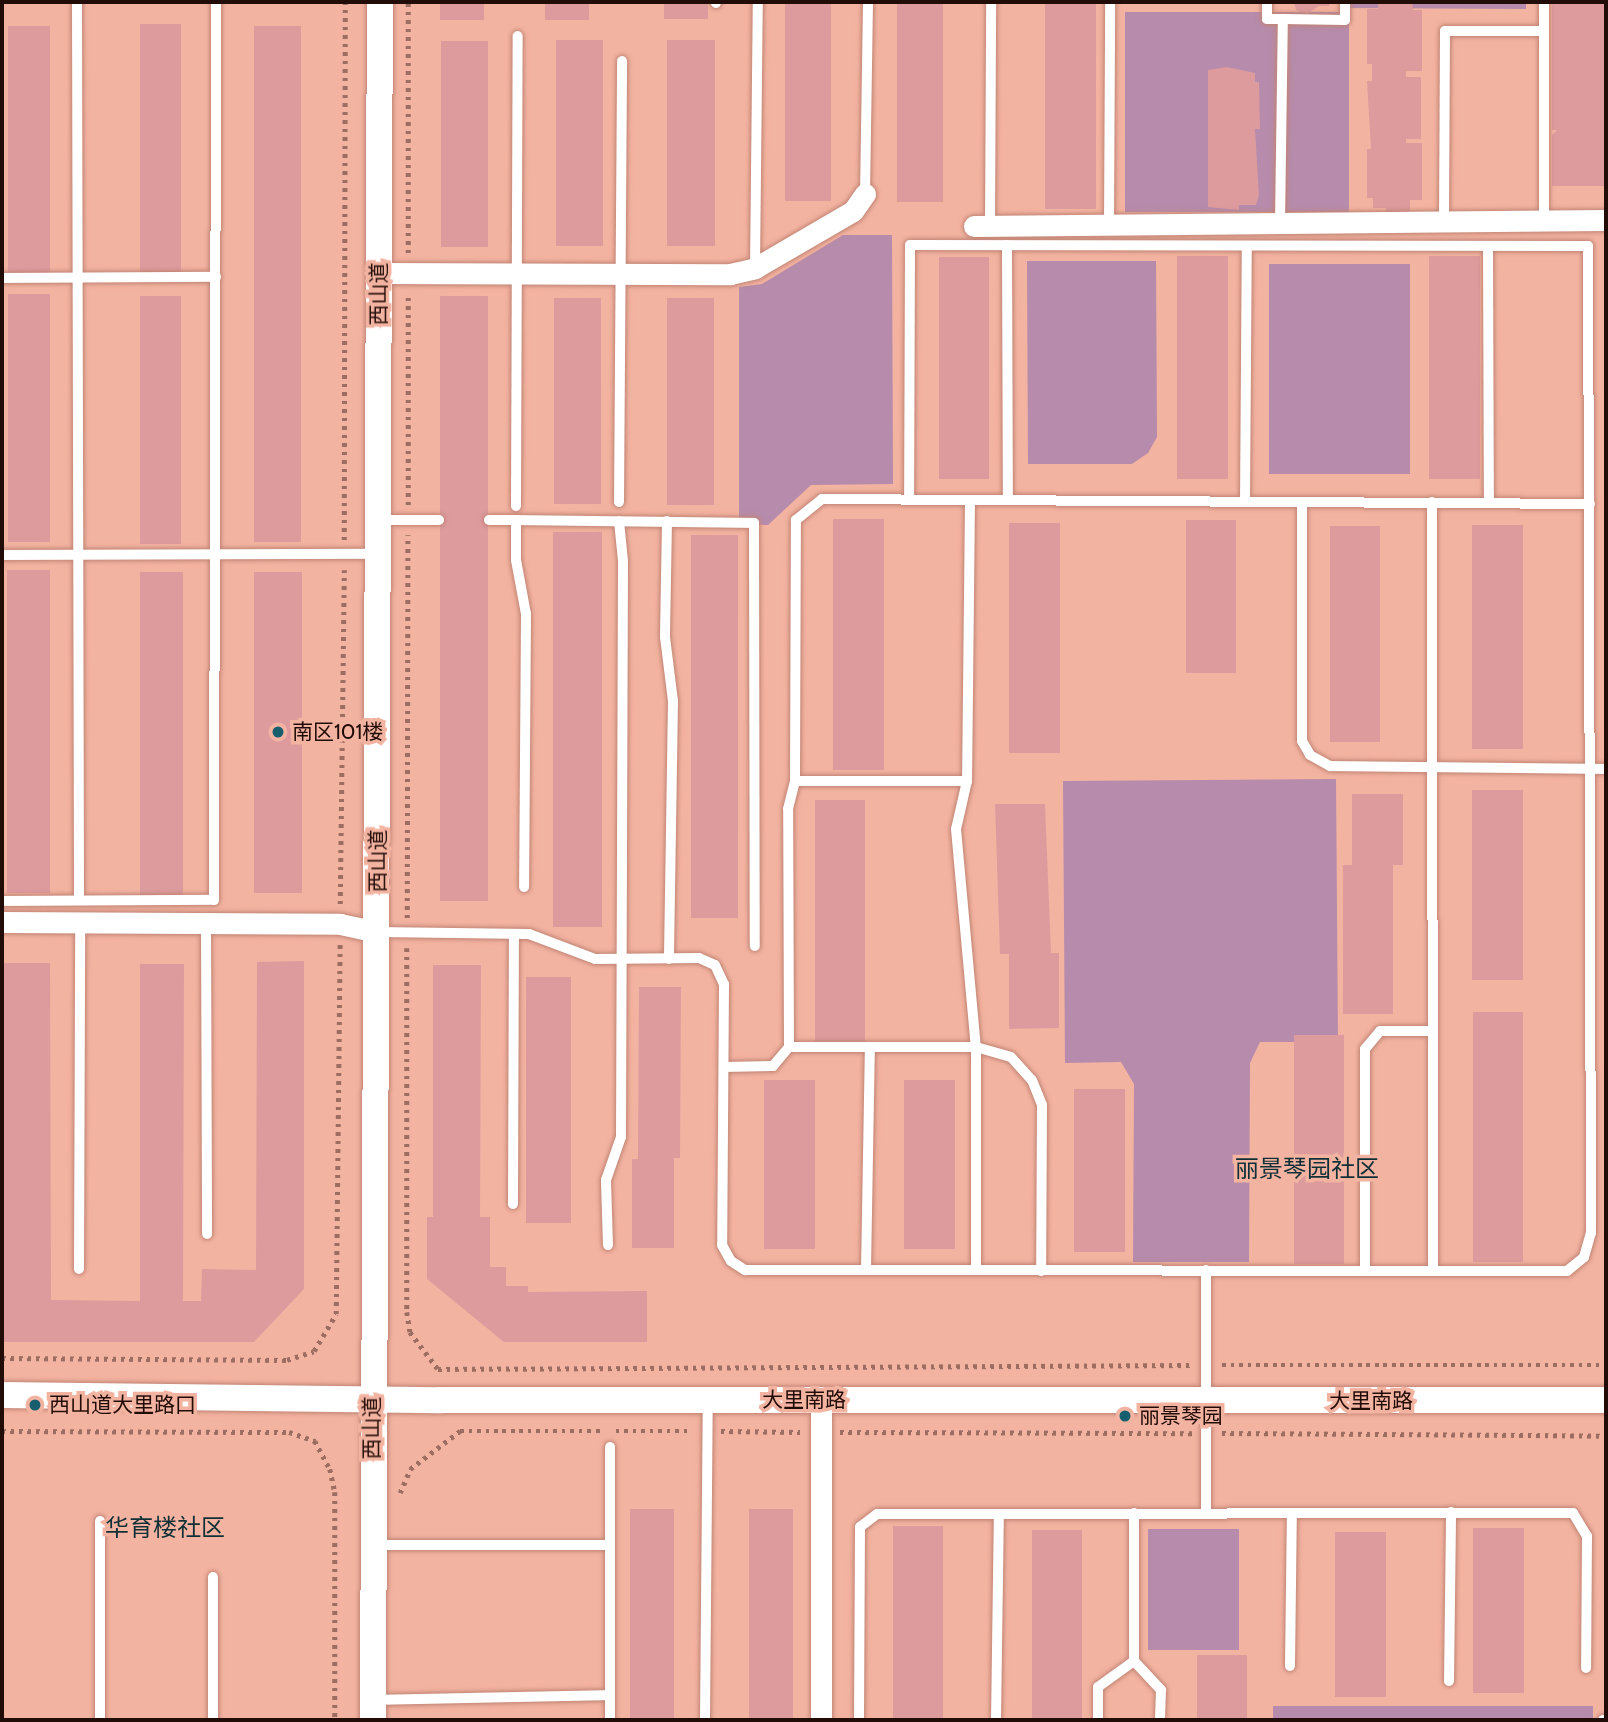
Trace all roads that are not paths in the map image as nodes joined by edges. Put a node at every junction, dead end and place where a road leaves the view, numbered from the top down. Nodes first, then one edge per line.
1 (77, 2) edge
2 (216, 2) edge
3 (380, 2) edge
4 (758, 2) edge
5 (868, 2) edge
6 (991, 2) edge
7 (1110, 2) edge
8 (1267, 2) edge
9 (1345, 2) edge
10 (1544, 2) edge
11 (1283, 19) junction
12 (1544, 32) junction
13 (518, 36) dead end
14 (622, 61) dead end
15 (865, 194) joint
16 (1544, 220) junction
17 (1606, 220) edge
18 (1444, 221) junction
19 (1280, 223) junction
20 (1109, 225) junction
21 (982, 226) joint
22 (1007, 246) junction
23 (1247, 246) junction
24 (1488, 246) junction
25 (755, 268) junction
26 (515, 271) junction
27 (622, 272) junction
28 (379, 273) junction
29 (77, 277) junction
30 (216, 277) junction
31 (2, 278) edge
32 (909, 500) junction
33 (970, 500) junction
34 (1008, 500) junction
35 (619, 502) dead end
36 (1245, 502) junction
37 (1302, 502) junction
38 (1432, 502) junction
39 (1489, 502) junction
40 (1590, 504) junction
41 (516, 506) dead end
42 (378, 520) junction
43 (439, 520) dead end
44 (489, 520) dead end
45 (516, 520) junction
46 (618, 521) junction
47 (667, 521) junction
48 (378, 554) junction
49 (2, 555) edge
50 (77, 555) junction
51 (215, 556) junction
52 (1432, 767) junction
53 (1590, 769) junction
54 (1606, 769) edge
55 (795, 781) junction
56 (967, 781) junction
57 (524, 887) dead end
58 (79, 900) junction
59 (2, 901) edge
60 (2, 922) edge
61 (80, 922) junction
62 (206, 922) junction
63 (377, 932) junction
64 (514, 934) junction
65 (755, 946) dead end
66 (669, 958) junction
67 (622, 959) junction
68 (1432, 1031) junction
69 (789, 1047) junction
70 (870, 1047) junction
71 (976, 1047) junction
72 (724, 1067) junction
73 (513, 1204) dead end
74 (207, 1234) dead end
75 (607, 1245) dead end
76 (79, 1269) dead end
77 (866, 1270) junction
78 (976, 1270) junction
79 (1206, 1270) junction
80 (1366, 1270) junction
81 (1433, 1270) junction
82 (1041, 1271) junction
83 (2, 1395) edge
84 (372, 1397) junction
85 (1606, 1399) edge
86 (708, 1400) junction
87 (821, 1400) junction
88 (1206, 1401) junction
89 (610, 1447) dead end
90 (1451, 1512) junction
91 (1134, 1513) junction
92 (1206, 1513) junction
93 (1292, 1513) junction
94 (999, 1514) junction
95 (100, 1521) dead end
96 (372, 1545) junction
97 (610, 1545) junction
98 (213, 1577) dead end
99 (1133, 1661) junction
100 (1290, 1667) dead end
101 (1586, 1668) dead end
102 (1449, 1681) dead end
103 (610, 1695) junction
104 (372, 1710) edge
105 (100, 1720) edge
106 (213, 1720) edge
107 (610, 1720) edge
108 (705, 1720) edge
109 (821, 1720) edge
110 (859, 1720) edge
111 (996, 1720) edge
112 (1098, 1720) edge
113 (1160, 1720) edge

1 - 29 lane
2 - 30 lane
3 - 28 street, 西山道
4 - 25 lane
5 - 15 lane
6 - 21 lane
7 - 20 lane
8 - 11 lane
9 - 11 lane
10 - 12 lane
11 - 19 lane
12 - 16 lane
12 - 18 lane
13 - 26 lane
14 - 27 lane
15 - 25 street
16 - 17 street
16 - 18 street
18 - 19 street
19 - 20 street
20 - 21 street
22 - 23 lane
22 - 32 lane
22 - 34 lane
23 - 24 lane
23 - 36 lane
24 - 39 lane
24 - 40 lane
25 - 27 street
26 - 27 street
26 - 28 street
26 - 41 lane
27 - 35 lane
28 - 42 street, 西山道
29 - 30 lane
29 - 31 lane
29 - 50 lane
30 - 51 lane
32 - 33 lane
32 - 55 lane
33 - 34 lane
33 - 56 lane
34 - 36 lane
36 - 37 lane
37 - 38 lane
37 - 52 lane
38 - 39 lane
38 - 52 lane
39 - 40 lane
40 - 53 lane
42 - 43 lane
42 - 48 street, 西山道
44 - 45 lane
45 - 46 lane
45 - 57 lane
46 - 47 lane
46 - 67 lane
47 - 65 lane
47 - 66 lane
48 - 51 lane
48 - 63 street, 西山道
49 - 50 lane
50 - 51 lane
50 - 58 lane
51 - 58 lane
52 - 53 lane
52 - 68 lane
53 - 54 lane
53 - 81 lane
55 - 56 lane
55 - 69 lane
56 - 71 lane
58 - 59 lane
60 - 61 street
61 - 62 street
61 - 76 lane
62 - 63 street
62 - 74 lane
63 - 64 lane
63 - 84 street, 西山道
64 - 67 lane
64 - 73 lane
66 - 67 lane
66 - 72 lane
67 - 75 lane
68 - 80 lane
68 - 81 lane
69 - 70 lane
69 - 72 lane
70 - 71 lane
70 - 77 lane
71 - 78 lane
71 - 82 lane
72 - 77 lane
77 - 78 lane
78 - 82 lane
79 - 80 lane
79 - 82 lane
79 - 88 lane
80 - 81 lane
83 - 84 street, 大里南路
84 - 86 street, 大里南路
84 - 96 street, 西山道
85 - 88 street, 大里南路
86 - 87 street, 大里南路
86 - 108 lane
87 - 88 street, 大里南路
87 - 109 street
88 - 92 lane
89 - 97 lane
90 - 93 lane
90 - 101 lane
90 - 102 lane
91 - 92 lane
91 - 94 lane
91 - 99 lane
92 - 93 lane
93 - 100 lane
94 - 110 lane
94 - 111 lane
95 - 105 lane
96 - 97 lane
96 - 104 street, 西山道
97 - 103 lane
98 - 106 lane
99 - 112 lane
99 - 113 lane
103 - 104 lane
103 - 107 lane

